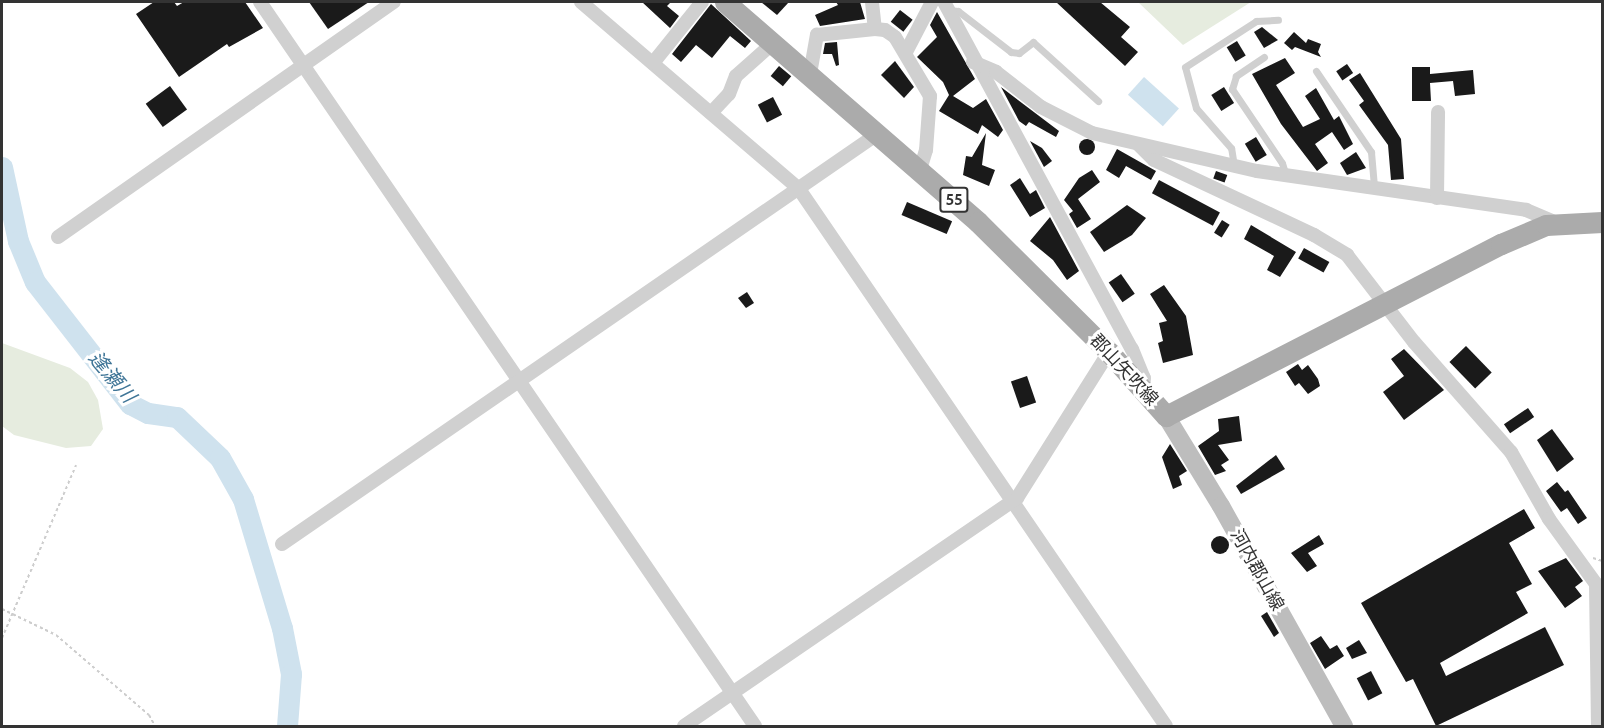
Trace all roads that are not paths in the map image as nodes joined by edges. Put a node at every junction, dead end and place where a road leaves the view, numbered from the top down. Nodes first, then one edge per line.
1 (260, 2) edge
2 (394, 2) edge
3 (581, 2) edge
4 (702, 2) edge
5 (725, 2) edge
6 (872, 2) edge
7 (932, 2) edge
8 (946, 6) edge
9 (1278, 20) dead end
10 (875, 29) junction
11 (773, 43) junction
12 (906, 52) junction
13 (1264, 57) dead end
14 (974, 62) junction
15 (653, 63) junction
16 (303, 66) junction
17 (1316, 71) dead end
18 (810, 74) junction
19 (1098, 101) dead end
20 (1438, 112) dead end
21 (711, 113) junction
22 (879, 133) junction
23 (1139, 145) junction
24 (1234, 166) junction
25 (920, 170) junction
26 (1286, 176) junction
27 (799, 189) junction
28 (1374, 190) junction
29 (1437, 198) junction
30 (1602, 222) edge
31 (1557, 223) junction
32 (58, 237) dead end
33 (1384, 304) junction
34 (1109, 352) junction
35 (519, 380) junction
36 (1143, 390) junction
37 (1166, 416) junction
38 (1011, 503) junction
39 (282, 544) dead end
40 (731, 694) junction
41 (684, 726) edge
42 (755, 726) edge
43 (1166, 726) edge
44 (1344, 726) edge
45 (1598, 726) edge

1 - 16 street
2 - 16 street
3 - 15 street
4 - 15 street
5 - 11 main road, 郡山矢吹線 / 55
6 - 10 street
7 - 12 street
8 - 14 street
8 - 19 lane
9 - 24 lane
10 - 12 street
10 - 18 street
11 - 18 main road, 郡山矢吹線 / 55
11 - 21 street
12 - 25 street
13 - 26 lane
14 - 23 street
14 - 36 street
15 - 21 street
16 - 32 street
16 - 35 street
17 - 28 lane
18 - 22 main road, 郡山矢吹線 / 55
20 - 29 street
21 - 27 street
22 - 25 main road, 郡山矢吹線 / 55
22 - 27 street
23 - 24 street
23 - 33 street
24 - 26 street
25 - 34 main road, 郡山矢吹線 / 55
26 - 28 street
27 - 35 street
27 - 38 street
28 - 29 street
29 - 31 street
30 - 31 main road, 郡山矢吹線
31 - 33 main road, 郡山矢吹線
33 - 37 main road, 郡山矢吹線
33 - 45 street
34 - 36 main road, 郡山矢吹線 / 55
34 - 38 street
35 - 39 street
35 - 40 street
36 - 37 main road, 郡山矢吹線 / 55
37 - 44 main road, 河内郡山線
38 - 40 street
38 - 43 street
40 - 41 street
40 - 42 street

